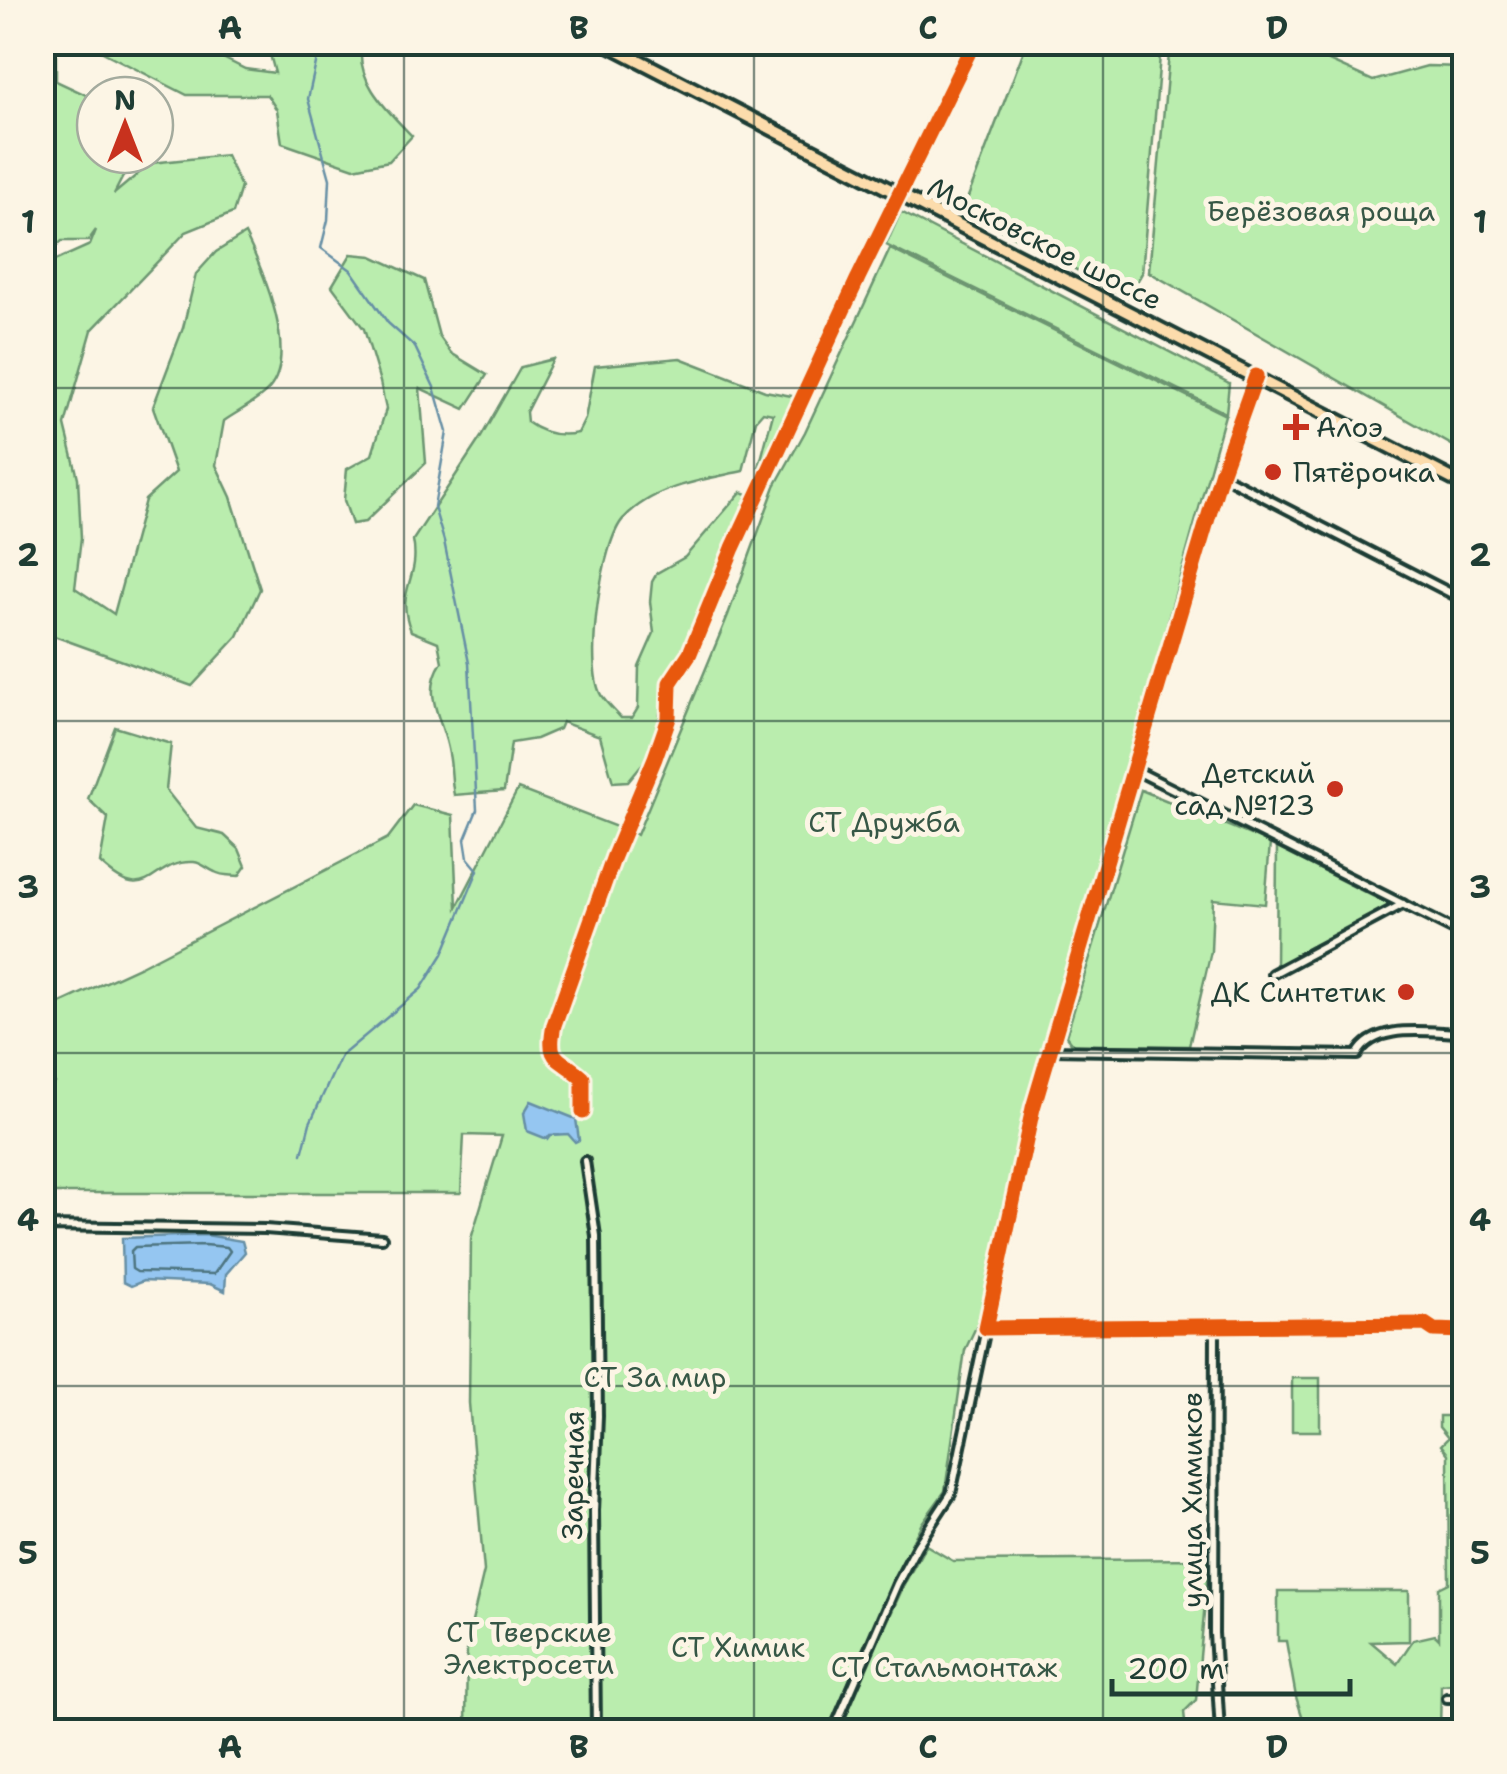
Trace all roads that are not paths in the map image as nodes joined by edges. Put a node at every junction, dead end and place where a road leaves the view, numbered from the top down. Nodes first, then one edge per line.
1 (603, 42) edge
2 (633, 42) edge
3 (956, 42) edge
4 (972, 46) edge
5 (628, 56) junction
6 (900, 194) junction
7 (1256, 376) junction
8 (1221, 475) junction
9 (1464, 486) edge
10 (1464, 600) edge
11 (1135, 770) junction
12 (1403, 904) junction
13 (1464, 934) edge
14 (1272, 974) dead end
15 (1464, 1033) edge
16 (1051, 1050) junction
17 (583, 1112) dead end
18 (585, 1161) dead end
19 (42, 1226) edge
20 (382, 1238) dead end
21 (986, 1328) junction
22 (1215, 1328) junction
23 (1464, 1331) edge
24 (1447, 1698) dead end
25 (1464, 1698) edge
26 (596, 1732) edge
27 (833, 1732) edge
28 (1220, 1732) edge

1 - 5 main road, Московское шоссе
2 - 5 street
3 - 4 street
4 - 6 street
5 - 6 main road, Московское шоссе
6 - 7 main road, Московское шоссе
6 - 17 street
7 - 8 street
7 - 9 main road, Московское шоссе
8 - 10 street
8 - 11 street
11 - 12 street
11 - 16 street
12 - 13 street
12 - 14 street
15 - 16 street
16 - 21 street
18 - 26 street, Заречная
19 - 20 street
21 - 22 street
21 - 27 street
22 - 23 street
22 - 28 street, улица Химиков
24 - 25 street

